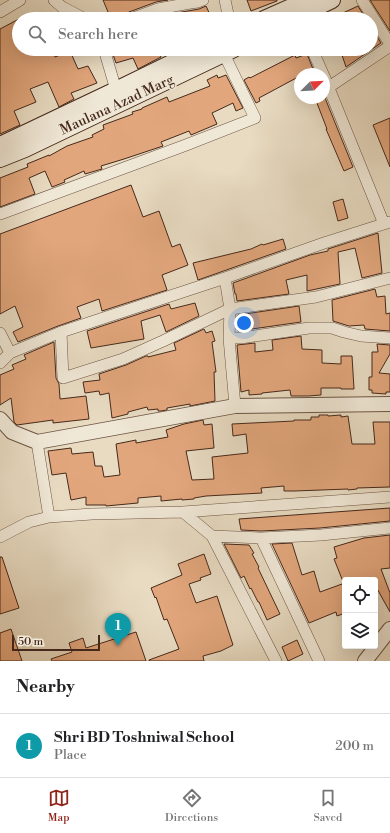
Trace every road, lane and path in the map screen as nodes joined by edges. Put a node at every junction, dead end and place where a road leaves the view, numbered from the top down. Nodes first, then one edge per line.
1 (20, 0) edge
2 (54, 0) edge
3 (203, 0) edge
4 (225, 0) edge
5 (307, 0) edge
6 (332, 0) edge
7 (362, 0) edge
8 (0, 12) edge
9 (72, 12) edge
10 (150, 12) edge
11 (228, 12) edge
12 (280, 12) edge
13 (308, 12) edge
14 (369, 12) edge
15 (378, 26) edge
16 (390, 45) edge
17 (378, 53) edge
18 (106, 56) edge
19 (186, 56) edge
20 (220, 56) edge
21 (231, 56) edge
22 (315, 56) edge
23 (374, 56) edge
24 (321, 68) edge
25 (330, 87) edge
26 (116, 90) junction
27 (330, 90) edge
28 (0, 145) edge
29 (0, 159) edge
30 (0, 214) edge
31 (387, 223) edge
32 (225, 278) junction
33 (390, 278) edge
34 (230, 309) junction
35 (61, 332) junction
36 (0, 333) edge
37 (229, 338) junction
38 (390, 338) edge
39 (10, 353) junction
40 (0, 363) edge
41 (390, 404) edge
42 (235, 406) junction
43 (0, 418) edge
44 (38, 442) junction
45 (390, 497) edge
46 (183, 512) junction
47 (49, 517) junction
48 (390, 528) edge
49 (212, 536) junction
50 (0, 537) edge
51 (261, 538) junction
52 (390, 629) edge
53 (276, 661) edge
54 (319, 661) edge
55 (365, 661) edge

1 - 8 street
2 - 9 street
3 - 10 street
4 - 11 street
5 - 12 main road
6 - 13 main road
7 - 14 street
15 - 16 street
16 - 17 street
18 - 26 street
19 - 26 main road, Maulana Azad Marg
20 - 29 main road, Maulana Azad Marg
21 - 30 street
22 - 24 street
23 - 25 street
26 - 28 main road, Maulana Azad Marg
27 - 31 street
31 - 32 street
32 - 34 street
32 - 35 street
33 - 34 street
34 - 35 street
34 - 37 street
35 - 39 street
36 - 39 street
37 - 38 street
37 - 42 street
39 - 40 street
41 - 42 street
42 - 44 street
43 - 44 street
44 - 47 street
45 - 46 street
46 - 47 street
46 - 49 street
47 - 50 street
48 - 51 street
49 - 51 street
49 - 53 street
51 - 54 street
52 - 55 street

